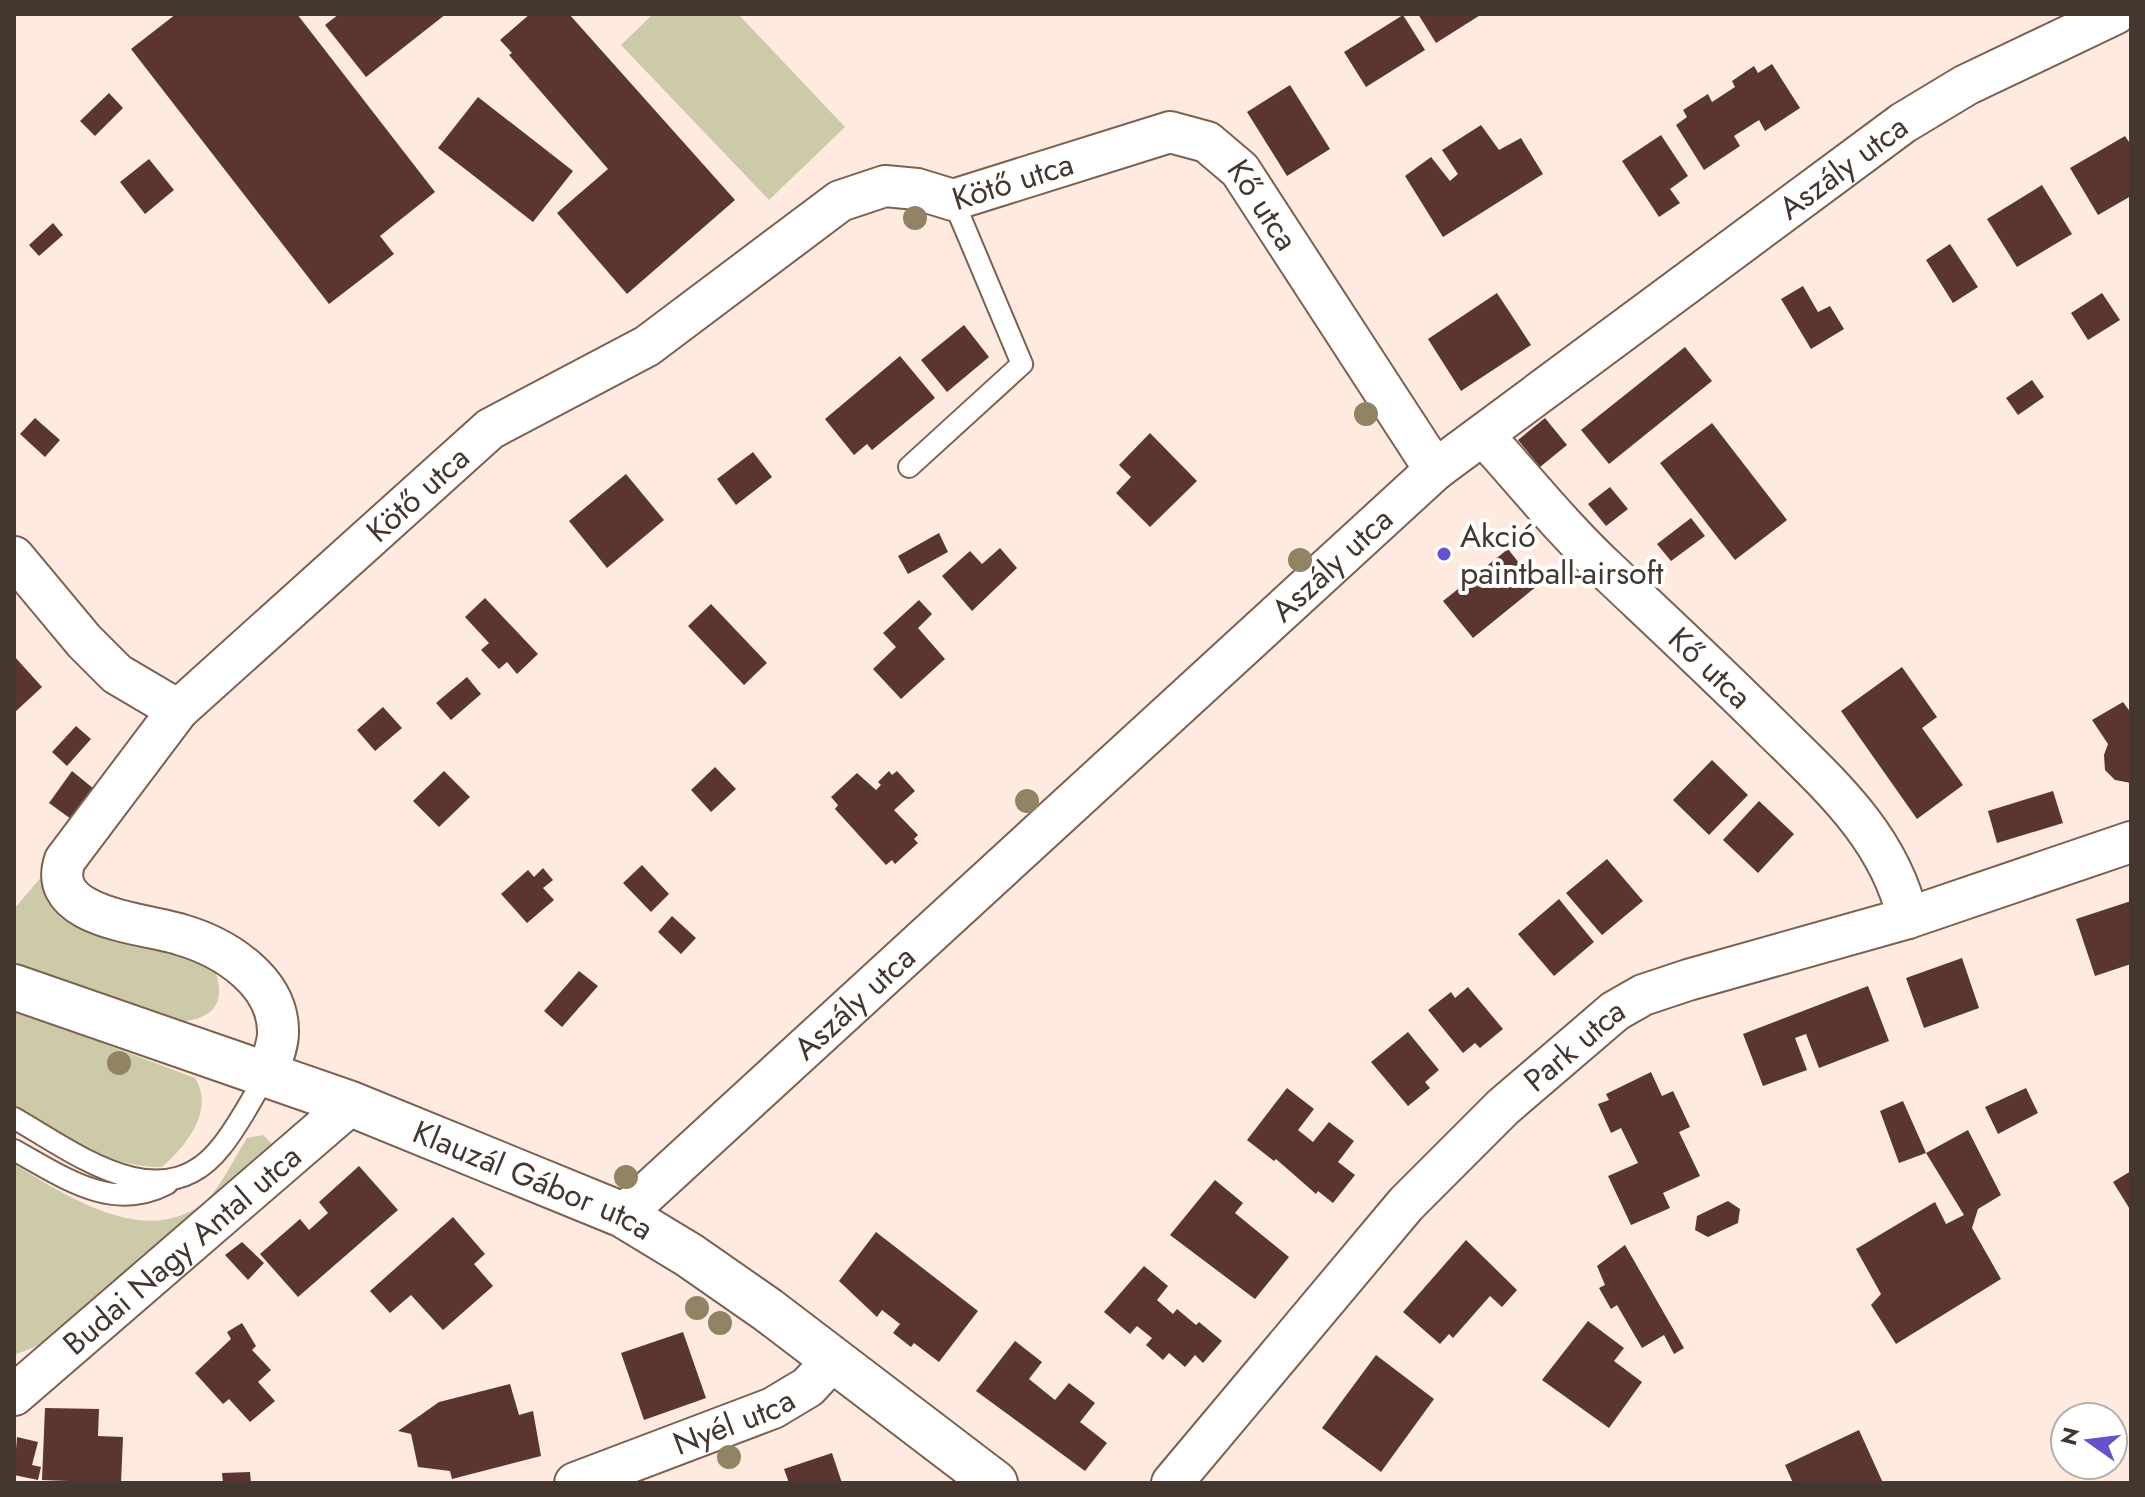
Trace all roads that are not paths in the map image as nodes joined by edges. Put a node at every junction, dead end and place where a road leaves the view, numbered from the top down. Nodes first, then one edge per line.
1 (2115, 14) edge
2 (1170, 132) joint
3 (953, 200) junction
4 (1484, 436) junction
5 (909, 467) dead end
6 (1435, 470) junction
7 (14, 557) edge
8 (178, 710) junction
9 (2131, 842) edge
10 (1908, 918) junction
11 (14, 987) edge
12 (267, 1074) junction
13 (351, 1104) junction
14 (14, 1118) edge
15 (14, 1150) edge
16 (174, 1181) junction
17 (623, 1215) junction
18 (834, 1359) junction
19 (14, 1395) edge
20 (575, 1483) edge
21 (995, 1483) edge
22 (1172, 1483) edge

1 - 4 street, Aszály utca
2 - 3 street, Kötő utca
2 - 6 street, Kő utca
3 - 5 lane
3 - 8 street, Kötő utca
4 - 6 street, Aszály utca
4 - 10 street, Kő utca
6 - 17 street, Aszály utca
7 - 8 street
8 - 12 street, Kötő utca
9 - 10 street, Park utca
10 - 22 street, Park utca
11 - 12 street, Klauzál Gábor utca
12 - 13 street, Klauzál Gábor utca
12 - 16 lane
13 - 17 street, Klauzál Gábor utca
13 - 19 street, Budai Nagy Antal utca
14 - 16 lane
15 - 16 lane
17 - 18 street, Klauzál Gábor utca
18 - 20 street, Nyél utca
18 - 21 street, Klauzál Gábor utca

